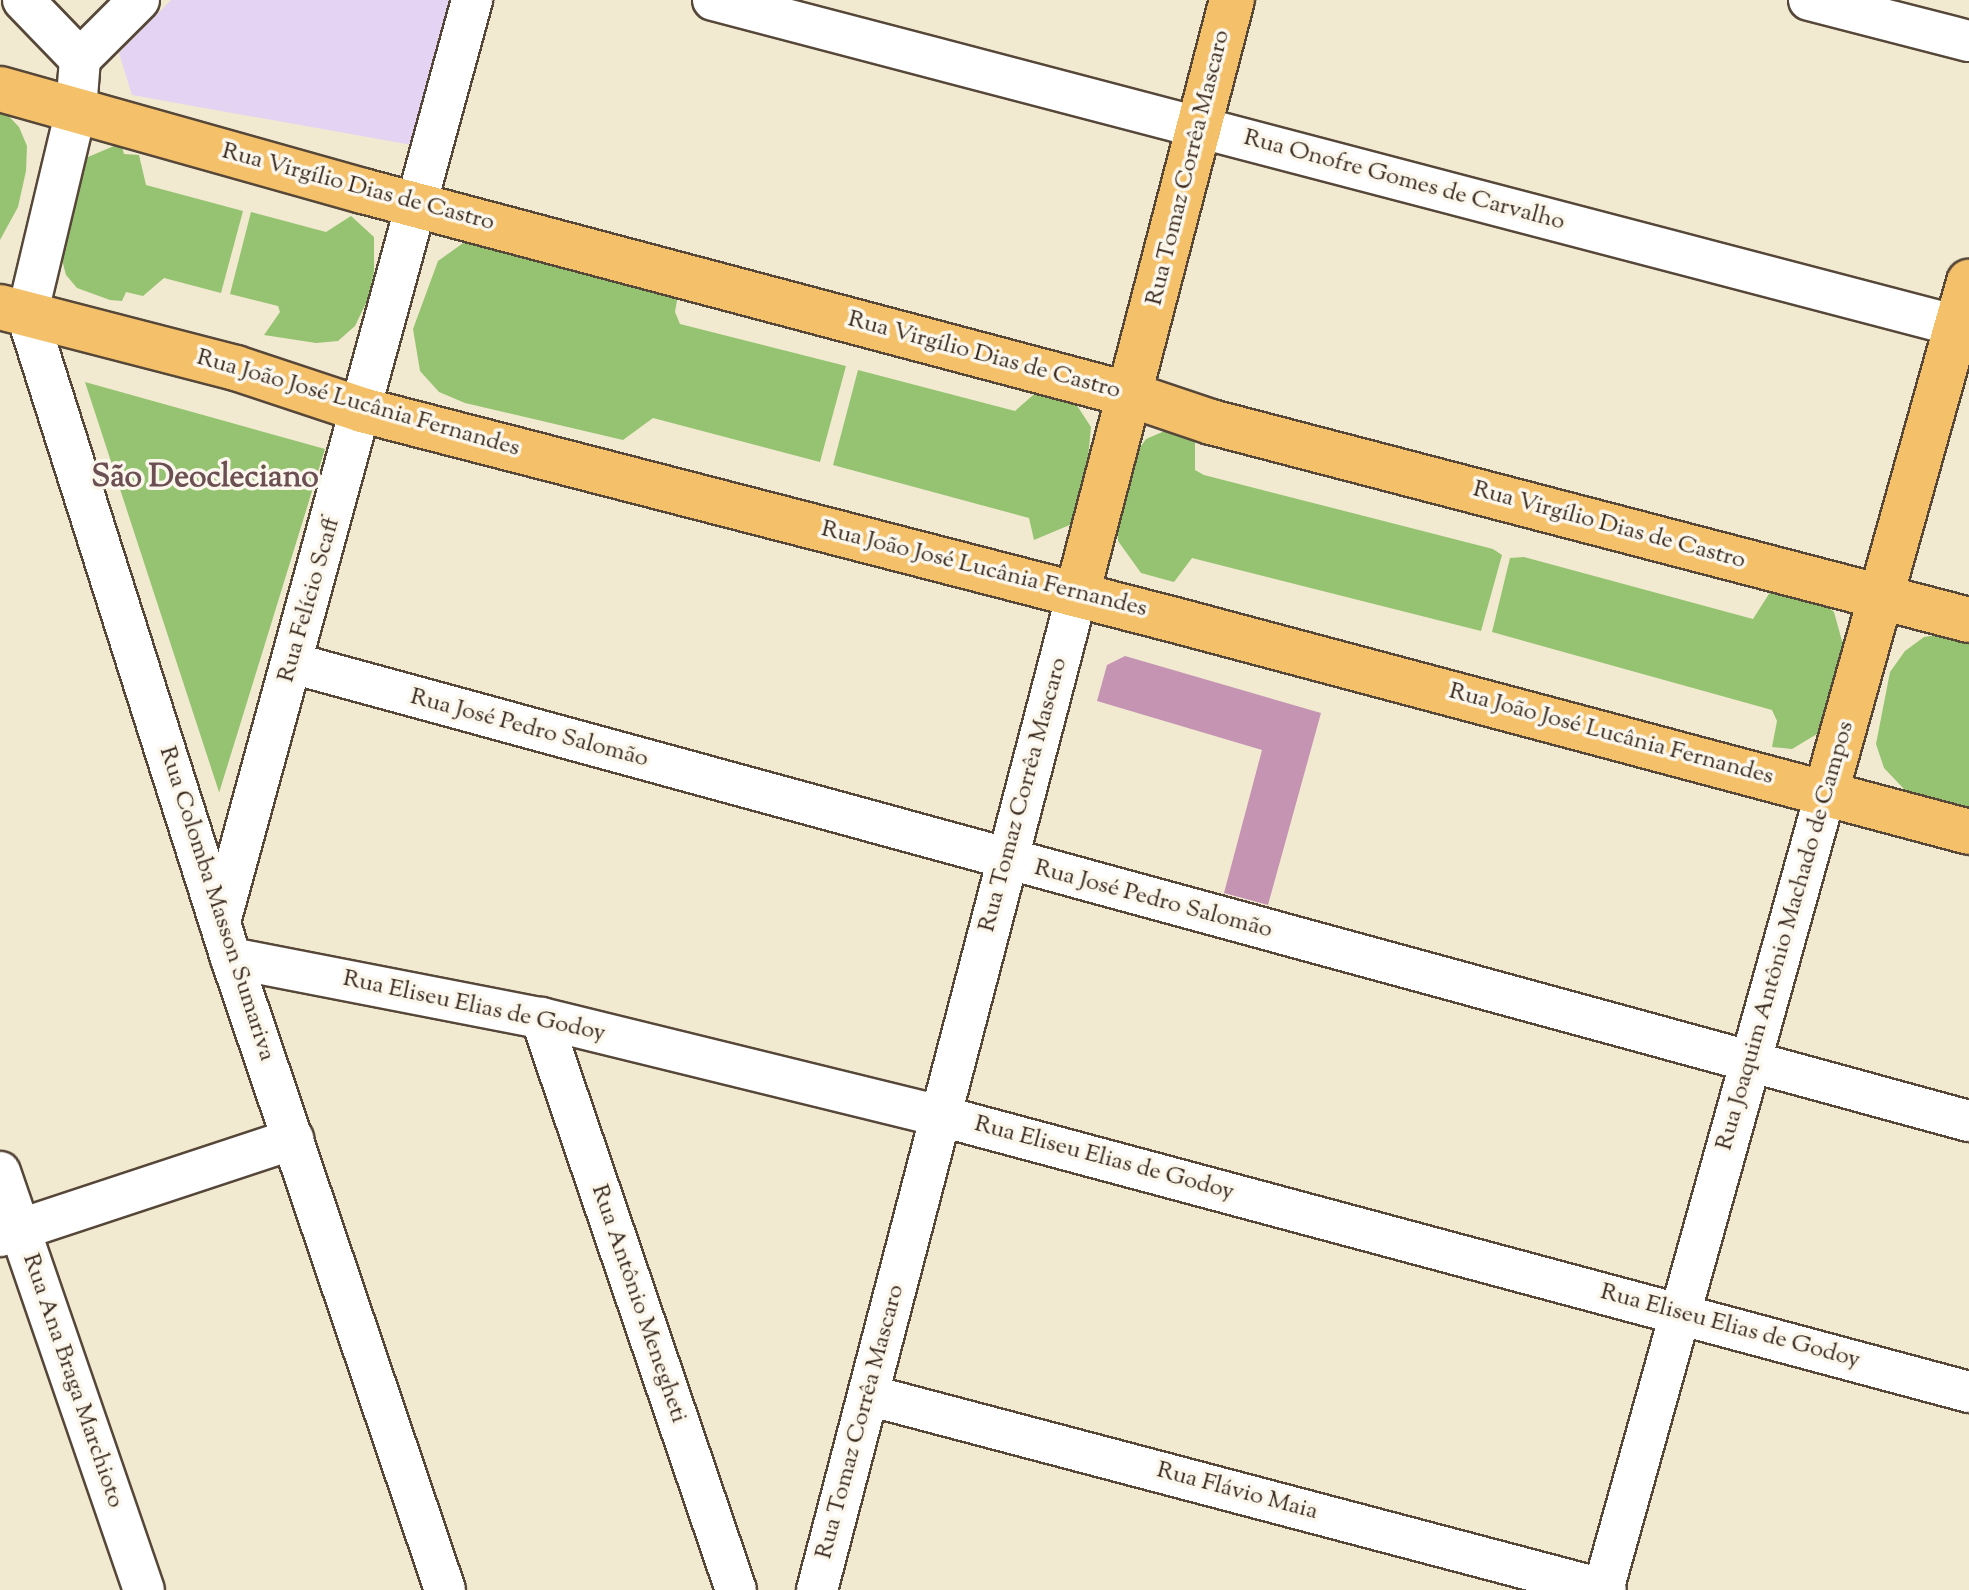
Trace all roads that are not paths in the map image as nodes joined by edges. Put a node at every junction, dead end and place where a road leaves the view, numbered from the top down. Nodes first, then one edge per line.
1 (23, 0) edge
2 (139, 0) edge
3 (472, 0) edge
4 (713, 0) edge
5 (1232, 0) edge
6 (1809, 0) edge
7 (1969, 41) edge
8 (80, 59) junction
9 (0, 89) edge
10 (76, 110) junction
11 (1199, 127) junction
12 (418, 205) junction
13 (1969, 282) edge
14 (9, 317) edge
15 (1957, 326) junction
16 (1131, 395) junction
17 (362, 410) junction
18 (1077, 594) junction
19 (1882, 597) junction
20 (1969, 620) edge
21 (292, 663) junction
22 (1826, 792) junction
23 (1969, 832) edge
24 (1007, 861) junction
25 (226, 940) junction
26 (541, 1018) junction
27 (1750, 1063) junction
28 (941, 1116) junction
29 (1969, 1121) edge
30 (293, 1139) junction
31 (0, 1172) edge
32 (10, 1233) edge
33 (1680, 1314) junction
34 (1969, 1392) edge
35 (868, 1395) junction
36 (144, 1590) edge
37 (445, 1590) edge
38 (736, 1590) edge
39 (817, 1590) edge
40 (1604, 1590) edge

1 - 8 street
2 - 8 street
3 - 12 street, Rua Felício Scaff
4 - 11 street, Rua Onofre Gomes de Carvalho
5 - 11 main road, Rua Tomaz Corrêa Mascaro
6 - 7 street
8 - 10 street
9 - 10 main road, Rua Virgílio Dias de Castro
10 - 12 main road, Rua Virgílio Dias de Castro
10 - 14 street
11 - 15 street, Rua Onofre Gomes de Carvalho
11 - 16 main road, Rua Tomaz Corrêa Mascaro
12 - 16 main road, Rua Virgílio Dias de Castro
12 - 17 street, Rua Felício Scaff
13 - 15 main road, Rua Joaquim Antônio Machado de Campos
14 - 17 main road, Rua João José Lucânia Fernandes
14 - 25 street, Rua Colomba Masson Sumariva
15 - 19 main road, Rua Joaquim Antônio Machado de Campos
16 - 18 main road, Rua Tomaz Corrêa Mascaro
16 - 19 main road, Rua Virgílio Dias de Castro
17 - 18 main road, Rua João José Lucânia Fernandes
17 - 21 street, Rua Felício Scaff
18 - 22 main road, Rua João José Lucânia Fernandes
18 - 24 street, Rua Tomaz Corrêa Mascaro
19 - 20 main road, Rua Virgílio Dias de Castro
19 - 22 main road, Rua Joaquim Antônio Machado de Campos
21 - 24 street, Rua José Pedro Salomão
21 - 25 street, Rua Felício Scaff
22 - 23 main road, Rua João José Lucânia Fernandes
22 - 27 street, Rua Joaquim Antônio Machado de Campos
24 - 27 street, Rua José Pedro Salomão
24 - 28 street, Rua Tomaz Corrêa Mascaro
25 - 26 street, Rua Eliseu Elias de Godoy
25 - 30 street, Rua Colomba Masson Sumariva
26 - 28 street, Rua Eliseu Elias de Godoy
26 - 38 street, Rua Antônio Menegheti
27 - 29 street, Rua José Pedro Salomão
27 - 33 street, Rua Joaquim Antônio Machado de Campos
28 - 33 street, Rua Eliseu Elias de Godoy
28 - 35 street, Rua Tomaz Corrêa Mascaro
30 - 32 street
30 - 37 street, Rua Colomba Masson Sumariva
31 - 32 street, Rua Ana Braga Marchioto
32 - 36 street, Rua Ana Braga Marchioto
33 - 34 street, Rua Eliseu Elias de Godoy
33 - 40 street, Rua Joaquim Antônio Machado de Campos
35 - 39 street, Rua Tomaz Corrêa Mascaro
35 - 40 street, Rua Flávio Maia

